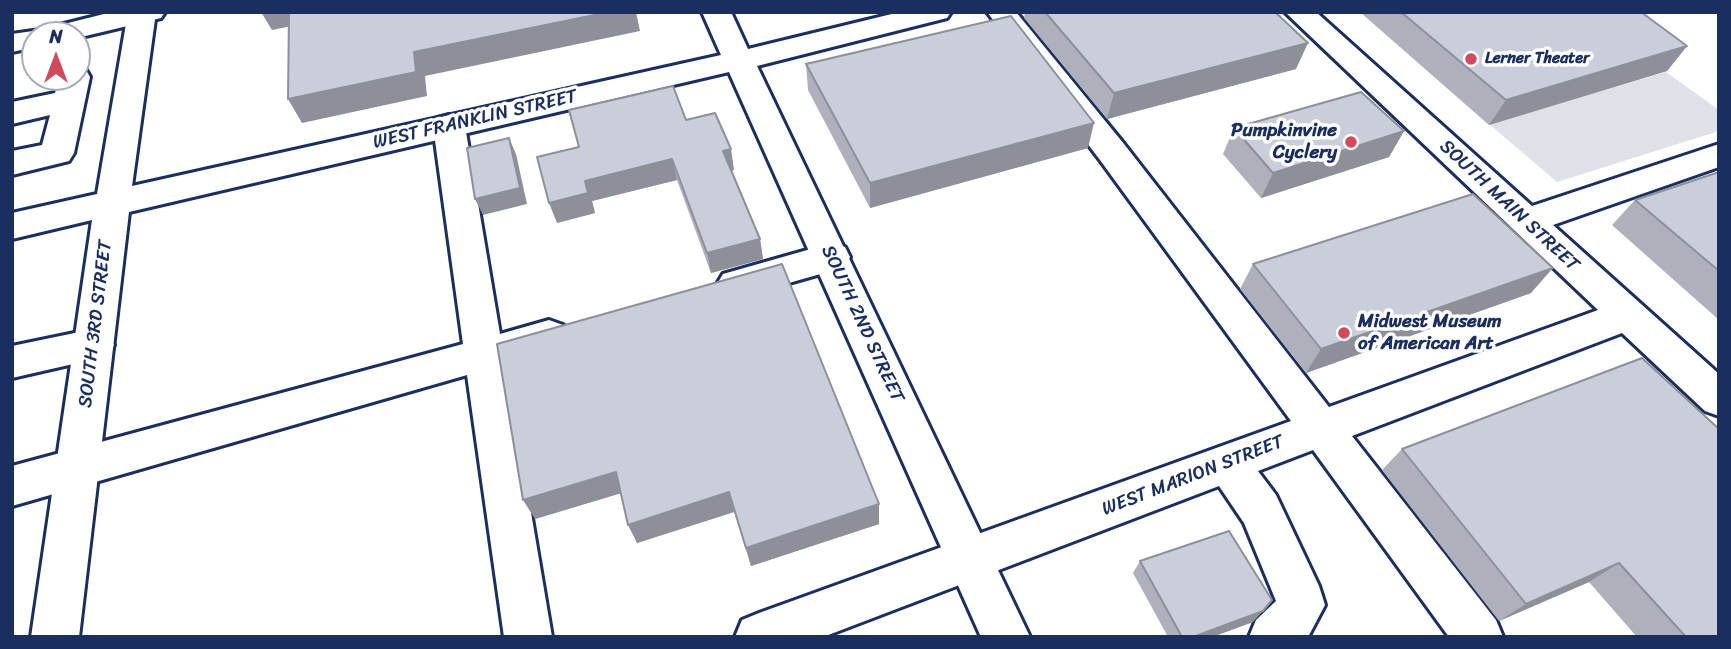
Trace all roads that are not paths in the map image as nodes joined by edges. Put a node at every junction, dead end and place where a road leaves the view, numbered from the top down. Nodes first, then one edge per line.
1 (716, 12) edge
2 (937, 12) edge
3 (1002, 12) edge
4 (1299, 12) edge
5 (145, 13) edge
6 (91, 26) edge
7 (738, 60) junction
8 (46, 91) edge
9 (71, 91) edge
10 (12, 113) edge
11 (449, 126) junction
12 (1719, 155) edge
13 (12, 163) edge
14 (113, 203) junction
15 (1526, 220) junction
16 (12, 226) edge
17 (832, 257) junction
18 (705, 292) edge
19 (1627, 315) junction
20 (576, 328) edge
21 (93, 345) junction
22 (484, 354) junction
23 (12, 362) edge
24 (1719, 399) edge
25 (1321, 428) junction
26 (1228, 464) junction
27 (79, 467) junction
28 (12, 486) edge
29 (971, 559) junction
30 (55, 637) edge
31 (527, 637) edge
32 (759, 637) edge
33 (1006, 637) edge
34 (1273, 637) edge
35 (1479, 637) edge

1 - 7 main road, SOUTH 2ND STREET
2 - 7 main road, WEST FRANKLIN STREET
3 - 25 main road
4 - 15 main road, SOUTH MAIN STREET
5 - 6 main road
5 - 14 main road, SOUTH 3RD STREET
7 - 11 main road, WEST FRANKLIN STREET
7 - 17 main road, SOUTH 2ND STREET
8 - 10 main road
9 - 13 main road
11 - 14 main road, WEST FRANKLIN STREET
11 - 22 main road
12 - 15 main road
14 - 16 main road, WEST FRANKLIN STREET
14 - 21 main road, SOUTH 3RD STREET
15 - 19 main road, SOUTH MAIN STREET
17 - 18 main road
17 - 29 main road, SOUTH 2ND STREET
19 - 24 main road, SOUTH MAIN STREET
19 - 25 main road, WEST MARION STREET
20 - 22 main road
21 - 23 main road
21 - 27 main road, SOUTH 3RD STREET
22 - 27 main road
22 - 31 main road
25 - 26 main road, WEST MARION STREET
25 - 35 main road
26 - 29 main road, WEST MARION STREET
26 - 34 main road
27 - 28 main road
27 - 30 main road, SOUTH 3RD STREET
29 - 32 main road, WEST MARION STREET
29 - 33 main road, SOUTH 2ND STREET

